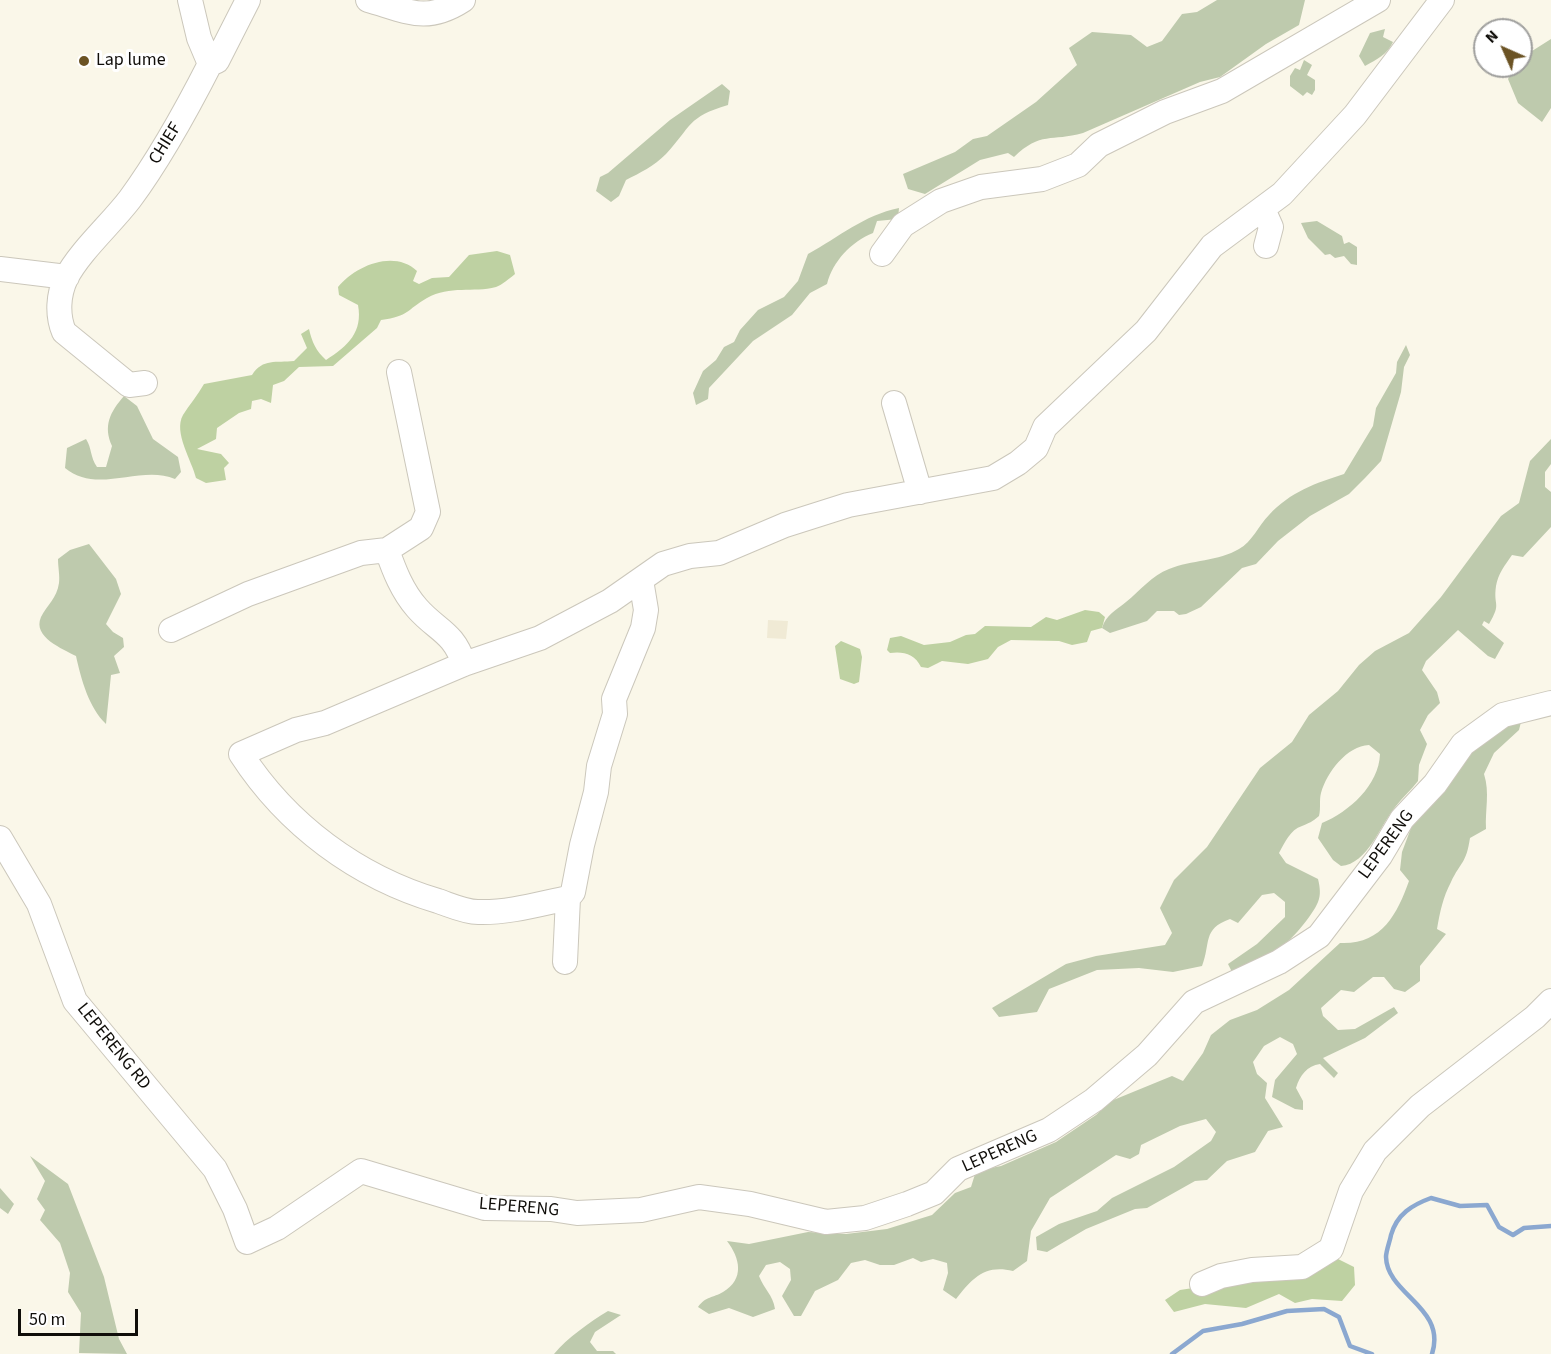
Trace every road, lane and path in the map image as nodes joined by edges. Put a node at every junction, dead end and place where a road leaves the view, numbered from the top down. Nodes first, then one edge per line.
1 (190, 0) edge
2 (248, 0) edge
3 (368, 0) edge
4 (463, 0) edge
5 (1378, 0) edge
6 (1442, 0) edge
7 (210, 64) junction
8 (1263, 209) junction
9 (1266, 246) dead end
10 (882, 254) dead end
11 (0, 269) edge
12 (67, 277) junction
13 (399, 372) dead end
14 (145, 383) dead end
15 (894, 403) dead end
16 (920, 492) junction
17 (387, 550) junction
18 (641, 579) junction
19 (171, 630) dead end
20 (464, 664) junction
21 (1551, 703) edge
22 (0, 838) edge
23 (568, 898) junction
24 (565, 962) dead end
25 (1551, 1001) edge
26 (247, 1242) joint
27 (1202, 1284) dead end

1 - 7 street
2 - 7 street, CHIEF
3 - 4 street
5 - 10 street
6 - 8 street
7 - 12 street, CHIEF
8 - 9 street
8 - 16 street
11 - 12 street
12 - 14 street
13 - 17 street
15 - 16 street
16 - 18 street
17 - 19 street
17 - 20 street
18 - 20 street
18 - 23 street
20 - 23 street
21 - 26 street, LEPERENG
22 - 26 street, LEPERENG RD
23 - 24 street
25 - 27 street

